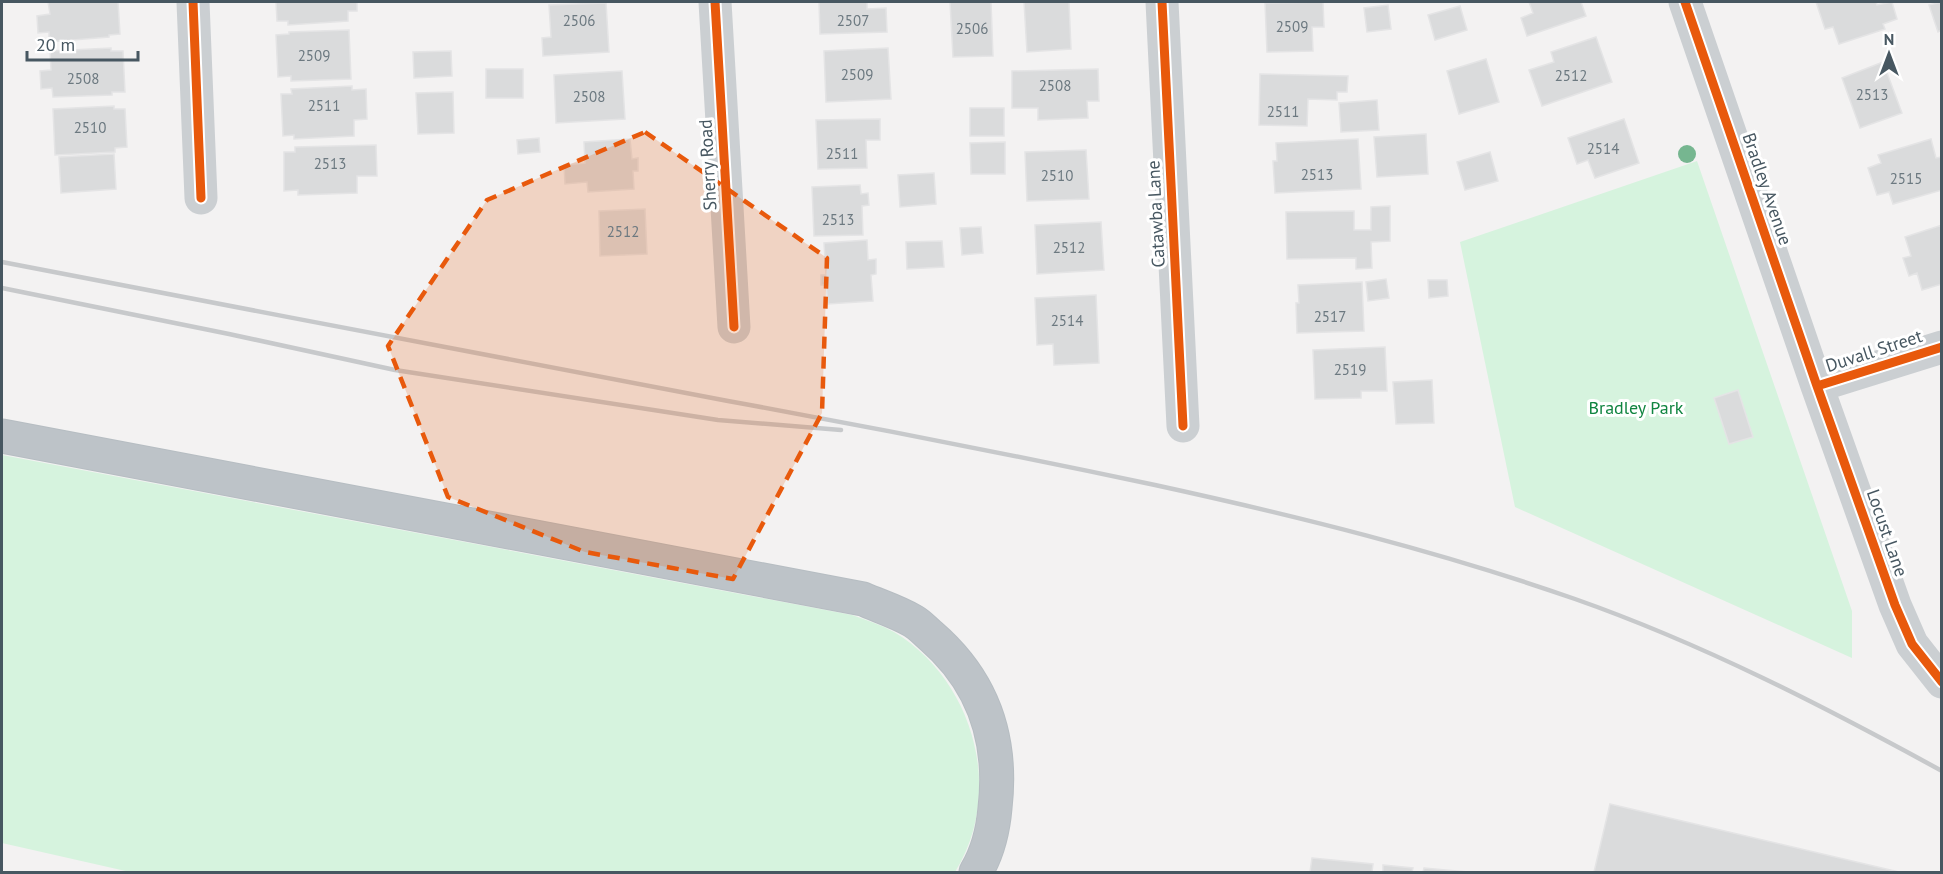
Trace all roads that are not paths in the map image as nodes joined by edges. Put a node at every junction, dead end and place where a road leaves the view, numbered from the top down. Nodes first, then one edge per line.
1 (193, 2) edge
2 (715, 2) edge
3 (1161, 2) edge
4 (1685, 2) edge
5 (201, 198) dead end
6 (734, 327) dead end
7 (1941, 347) edge
8 (1817, 387) junction
9 (1183, 426) dead end
10 (2, 436) edge
11 (1941, 682) edge
12 (976, 873) edge

1 - 5 street
2 - 6 street, Sherry Road
3 - 9 street, Catawba Lane
4 - 8 street, Bradley Avenue
7 - 8 street, Duvall Street
8 - 11 street, Locust Lane
10 - 12 highway

